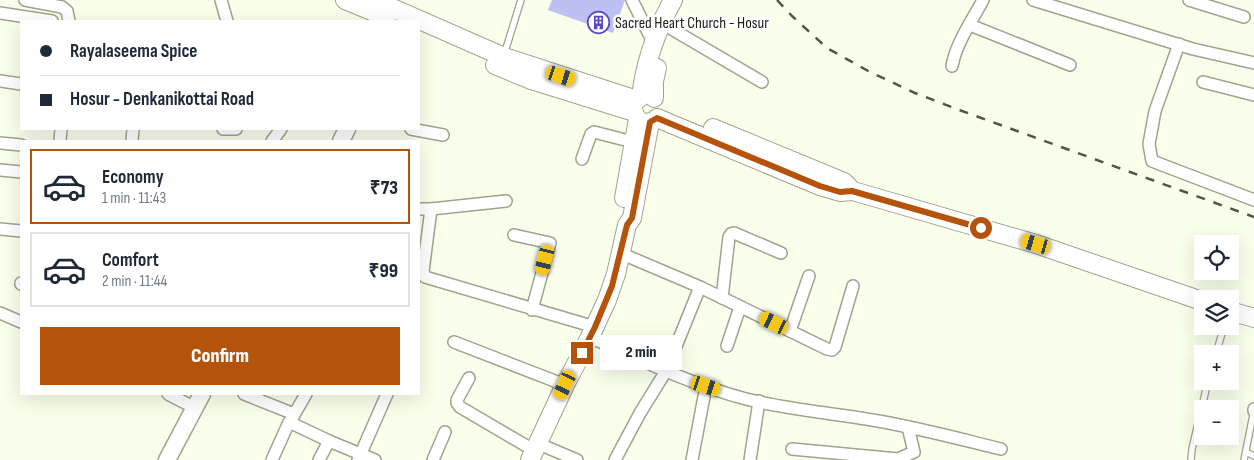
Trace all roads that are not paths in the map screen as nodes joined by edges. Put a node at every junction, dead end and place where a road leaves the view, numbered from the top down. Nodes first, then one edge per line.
1 (26, 0) edge
2 (221, 0) edge
3 (346, 0) edge
4 (521, 0) edge
5 (632, 0) edge
6 (673, 0) edge
7 (683, 0) edge
8 (983, 0) edge
9 (1033, 0) edge
10 (1189, 0) edge
11 (382, 10) edge
12 (0, 16) edge
13 (1244, 17) dead end
14 (34, 20) edge
15 (69, 20) edge
16 (227, 20) edge
17 (408, 20) edge
18 (970, 24) junction
19 (420, 25) edge
20 (670, 28) junction
21 (420, 31) edge
22 (653, 42) junction
23 (1179, 44) junction
24 (504, 57) junction
25 (1254, 63) edge
26 (1070, 65) dead end
27 (952, 66) dead end
28 (0, 81) edge
29 (762, 82) dead end
30 (1203, 82) dead end
31 (20, 84) edge
32 (1254, 95) edge
33 (646, 109) junction
34 (416, 130) edge
35 (443, 135) dead end
36 (633, 142) junction
37 (0, 143) edge
38 (20, 145) edge
39 (582, 159) dead end
40 (0, 170) edge
41 (20, 172) edge
42 (1254, 200) edge
43 (506, 201) dead end
44 (420, 208) edge
45 (432, 209) junction
46 (627, 225) junction
47 (0, 229) edge
48 (20, 231) edge
49 (514, 235) dead end
50 (620, 253) junction
51 (781, 253) dead end
52 (809, 276) dead end
53 (853, 286) dead end
54 (700, 287) junction
55 (722, 298) junction
56 (1194, 298) edge
57 (740, 307) junction
58 (532, 310) junction
59 (0, 314) edge
60 (1239, 314) edge
61 (1254, 318) edge
62 (20, 322) edge
63 (790, 331) junction
64 (593, 332) junction
65 (454, 342) dead end
66 (727, 346) dead end
67 (666, 371) junction
68 (469, 378) dead end
69 (565, 385) junction
70 (706, 386) junction
71 (1206, 390) edge
72 (172, 395) edge
73 (246, 395) edge
74 (305, 395) edge
75 (387, 395) edge
76 (199, 401) edge
77 (759, 402) junction
78 (1254, 410) edge
79 (292, 418) junction
80 (908, 427) junction
81 (445, 432) dead end
82 (329, 441) junction
83 (792, 449) dead end
84 (1000, 449) dead end
85 (535, 451) edge
86 (1246, 452) junction
87 (1254, 456) edge
88 (360, 457) edge
89 (167, 460) edge
90 (272, 460) edge
91 (319, 460) edge
92 (376, 460) edge
93 (433, 460) edge
94 (577, 460) edge
95 (615, 460) edge
96 (692, 460) edge
97 (750, 460) edge
98 (1191, 460) edge
99 (1244, 460) edge

1 - 15 street
2 - 16 street
3 - 11 main road
4 - 24 lane
5 - 22 street
6 - 22 main road
7 - 20 main road
8 - 18 street
9 - 23 street
10 - 13 street
11 - 17 main road
12 - 14 street
18 - 26 street
18 - 27 street
19 - 24 main road
20 - 29 street
20 - 33 main road
21 - 33 main road
22 - 33 main road
23 - 25 street
23 - 42 street
24 - 33 main road
28 - 31 street
30 - 32 street
33 - 36 main road
33 - 46 main road
33 - 56 main road
34 - 35 street
36 - 39 street
36 - 46 main road
37 - 38 street
40 - 41 street
43 - 45 street
44 - 45 street
45 - 58 street
46 - 50 main road
47 - 48 street
49 - 58 street
50 - 54 street
50 - 64 main road
51 - 55 street
52 - 63 street
53 - 63 street
54 - 55 street
54 - 67 street
55 - 57 street
57 - 63 street
57 - 66 street
58 - 64 street
59 - 62 street
60 - 61 main road
64 - 67 street
64 - 69 main road
65 - 69 street
67 - 70 street
67 - 95 street
68 - 85 street
69 - 85 main road
70 - 77 street
70 - 96 street
71 - 98 lane
72 - 76 street
73 - 79 street
74 - 79 street
75 - 88 street
76 - 89 main road
77 - 80 street
77 - 97 street
78 - 86 lane
79 - 82 street
79 - 90 street
80 - 83 street
80 - 84 street
81 - 93 street
82 - 88 street
82 - 91 street
85 - 94 street
86 - 87 lane
86 - 99 lane
88 - 92 street

